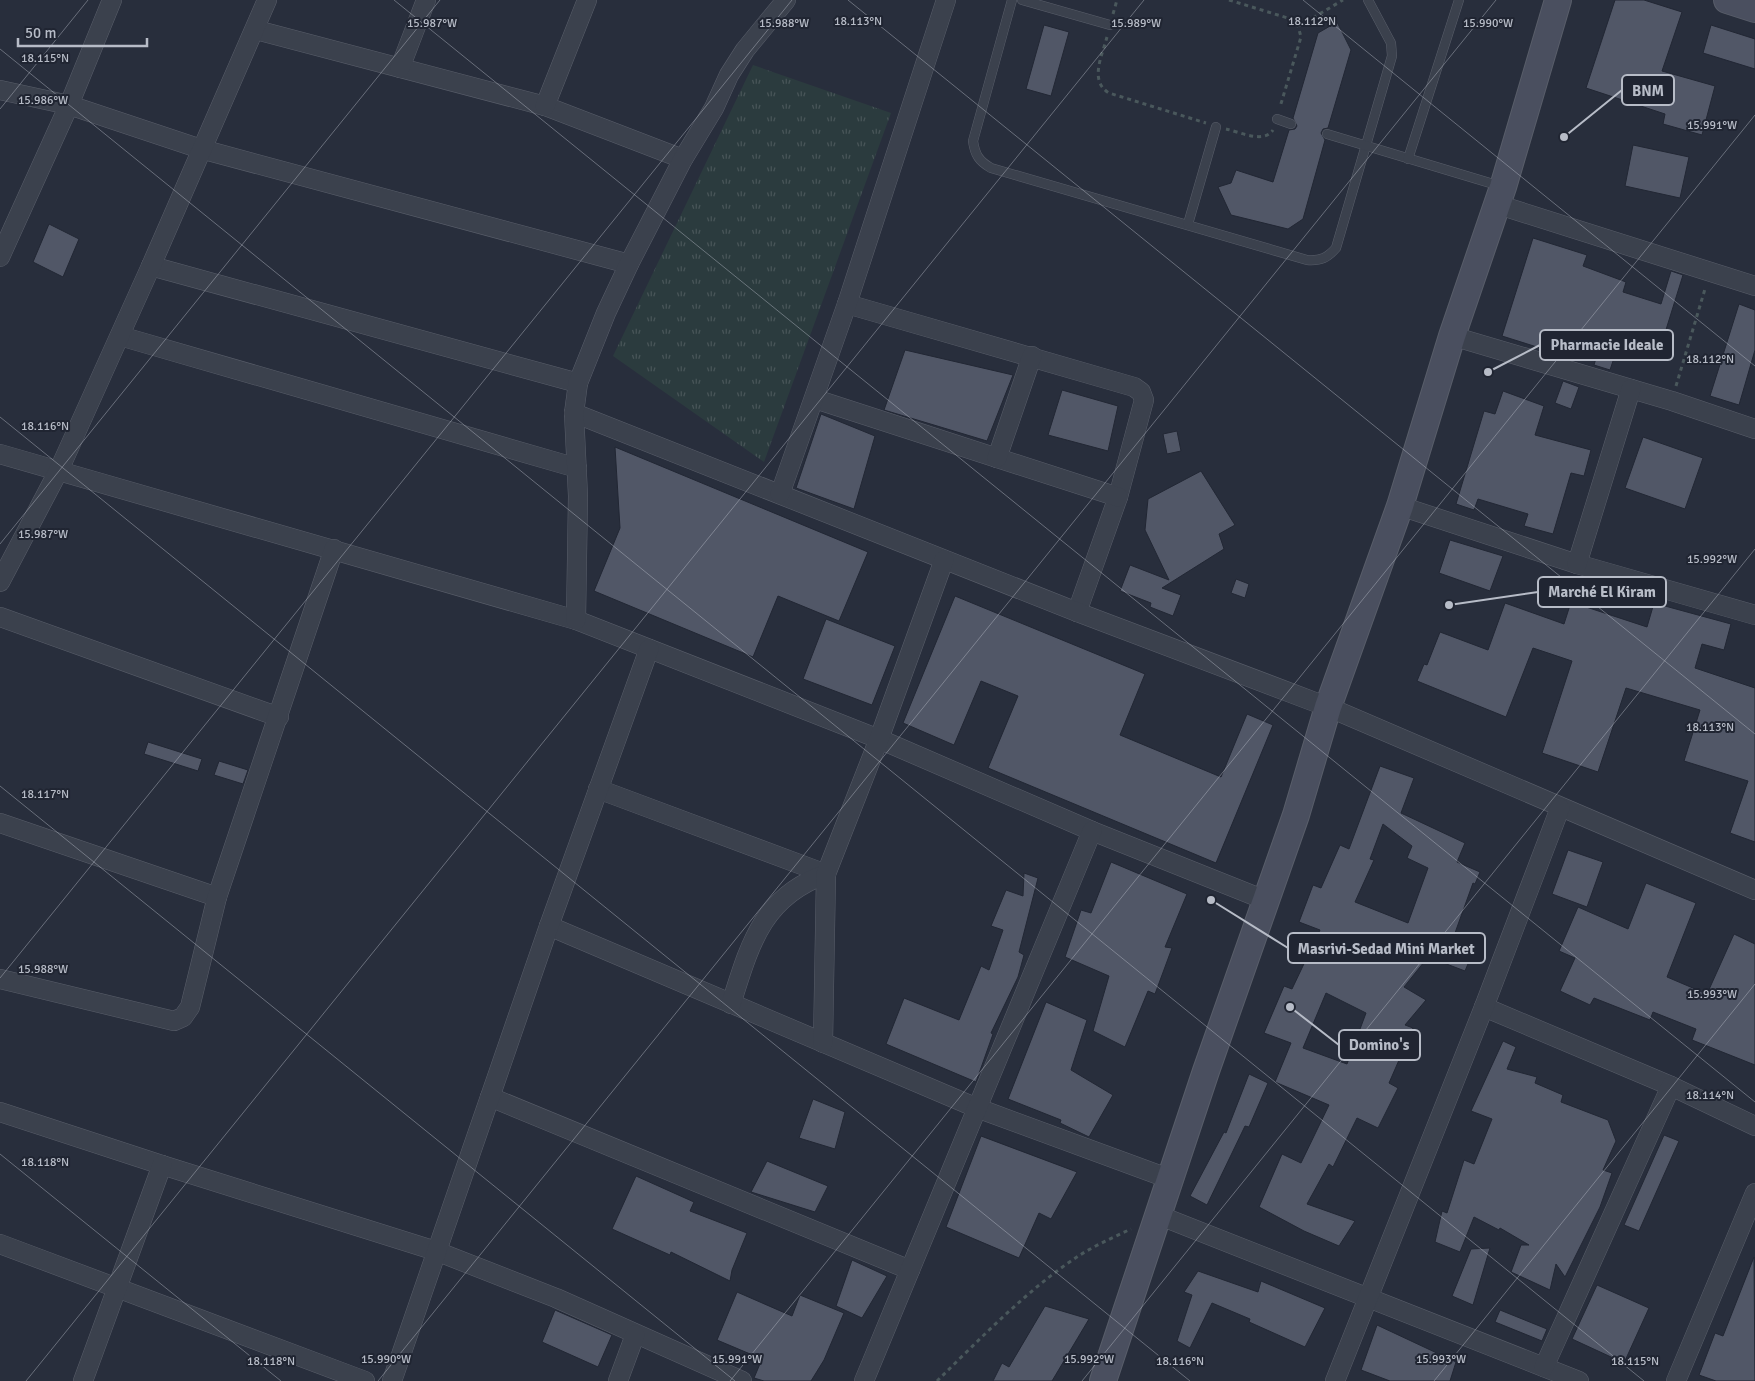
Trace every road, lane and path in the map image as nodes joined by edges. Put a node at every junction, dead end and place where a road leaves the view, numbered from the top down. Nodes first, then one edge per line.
1 (112, 0) edge
2 (267, 0) edge
3 (426, 0) edge
4 (587, 0) edge
5 (786, 0) edge
6 (946, 0) edge
7 (1012, 0) edge
8 (1022, 0) edge
9 (1117, 0) edge
10 (1229, 0) edge
11 (1344, 0) edge
12 (1368, 0) edge
13 (1459, 0) edge
14 (1558, 0) edge
15 (1727, 0) edge
16 (1755, 9) edge
17 (1110, 25) junction
18 (1298, 26) junction
19 (256, 30) junction
20 (400, 68) junction
21 (0, 90) edge
22 (69, 104) junction
23 (545, 106) junction
24 (1277, 119) junction
25 (1291, 124) dead end
26 (1216, 126) junction
27 (1327, 134) dead end
28 (1366, 146) junction
29 (201, 149) junction
30 (684, 159) junction
31 (1408, 159) junction
32 (1499, 196) junction
33 (1188, 224) junction
34 (0, 257) edge
35 (629, 264) junction
36 (151, 266) junction
37 (1710, 272) junction
38 (1755, 286) edge
39 (847, 304) junction
40 (120, 336) junction
41 (1452, 336) junction
42 (1032, 356) junction
43 (578, 383) junction
44 (1632, 388) junction
45 (814, 399) junction
46 (1672, 400) junction
47 (574, 413) junction
48 (1755, 429) edge
49 (0, 454) edge
50 (997, 458) junction
51 (577, 468) junction
52 (58, 470) junction
53 (780, 494) junction
54 (1118, 497) junction
55 (1400, 506) junction
56 (334, 549) junction
57 (944, 560) junction
58 (1577, 564) junction
59 (0, 582) edge
60 (1077, 612) junction
61 (1755, 615) edge
62 (0, 617) edge
63 (576, 620) junction
64 (648, 649) junction
65 (1328, 707) junction
66 (279, 717) junction
67 (879, 739) junction
68 (598, 789) junction
69 (1560, 808) junction
70 (0, 823) edge
71 (1092, 831) junction
72 (826, 874) junction
73 (1755, 890) edge
74 (216, 897) junction
75 (1265, 900) junction
76 (549, 926) junction
77 (0, 979) edge
78 (731, 1004) junction
79 (1484, 1008) junction
80 (824, 1043) junction
81 (1671, 1086) junction
82 (490, 1097) junction
83 (977, 1108) junction
84 (0, 1112) edge
85 (1755, 1126) edge
86 (162, 1165) junction
87 (1170, 1179) junction
88 (1755, 1193) edge
89 (1158, 1215) junction
90 (0, 1244) edge
91 (436, 1251) junction
92 (910, 1270) junction
93 (116, 1288) junction
94 (1368, 1297) junction
95 (635, 1335) junction
96 (1544, 1366) junction
97 (83, 1381) edge
98 (365, 1381) edge
99 (392, 1381) edge
100 (618, 1381) edge
101 (742, 1381) edge
102 (864, 1381) edge
103 (937, 1381) edge
104 (1103, 1381) edge
105 (1335, 1381) edge
106 (1580, 1381) edge
107 (1676, 1381) edge

1 - 22 street
2 - 19 street
3 - 20 street
4 - 23 street
5 - 30 street
6 - 39 street
7 - 33 lane
8 - 17 lane
9 - 17 path
10 - 18 path
11 - 18 path
12 - 28 lane
13 - 31 lane
14 - 32 street
15 - 16 street
17 - 26 path
18 - 24 path
19 - 20 street
19 - 29 street
20 - 23 street
21 - 22 street
22 - 29 street
22 - 34 street
23 - 30 street
24 - 25 lane
24 - 26 path
26 - 33 lane
27 - 28 lane
28 - 31 lane
28 - 33 lane
29 - 35 street
29 - 36 street
30 - 35 street
31 - 32 lane
32 - 37 street
32 - 41 street
35 - 43 street
36 - 40 street
36 - 43 street
37 - 38 street
37 - 46 path
39 - 42 street
39 - 45 street
40 - 51 street
40 - 52 street
41 - 44 street
41 - 55 street
42 - 50 street
42 - 54 street
43 - 47 street
44 - 46 street
44 - 58 street
45 - 50 street
45 - 53 street
46 - 48 street
47 - 51 street
47 - 53 street
49 - 52 street
50 - 54 street
51 - 63 street
52 - 56 street
52 - 59 street
53 - 57 street
54 - 60 street
55 - 58 street
55 - 65 street
56 - 63 street
56 - 66 street
57 - 60 street
57 - 67 street
58 - 61 street
60 - 65 street
62 - 66 street
63 - 64 street
64 - 67 street
64 - 68 street
65 - 69 street
65 - 75 street
66 - 74 street
67 - 71 street
67 - 72 street
68 - 72 street
68 - 76 street
69 - 73 street
69 - 79 street
70 - 74 street
71 - 75 street
71 - 83 street
72 - 78 street
72 - 80 street
74 - 77 street
75 - 87 street
76 - 78 street
76 - 82 street
78 - 80 street
79 - 81 street
79 - 94 street
80 - 83 street
81 - 85 street
81 - 96 street
82 - 91 street
82 - 92 street
83 - 87 street
83 - 92 street
84 - 86 street
86 - 91 street
86 - 93 street
87 - 89 street
88 - 107 street
89 - 94 street
89 - 103 path
89 - 104 street
90 - 93 street
91 - 95 street
91 - 99 street
92 - 102 street
93 - 97 street
93 - 98 street
94 - 96 street
94 - 105 street
95 - 100 street
95 - 101 street
96 - 106 street

